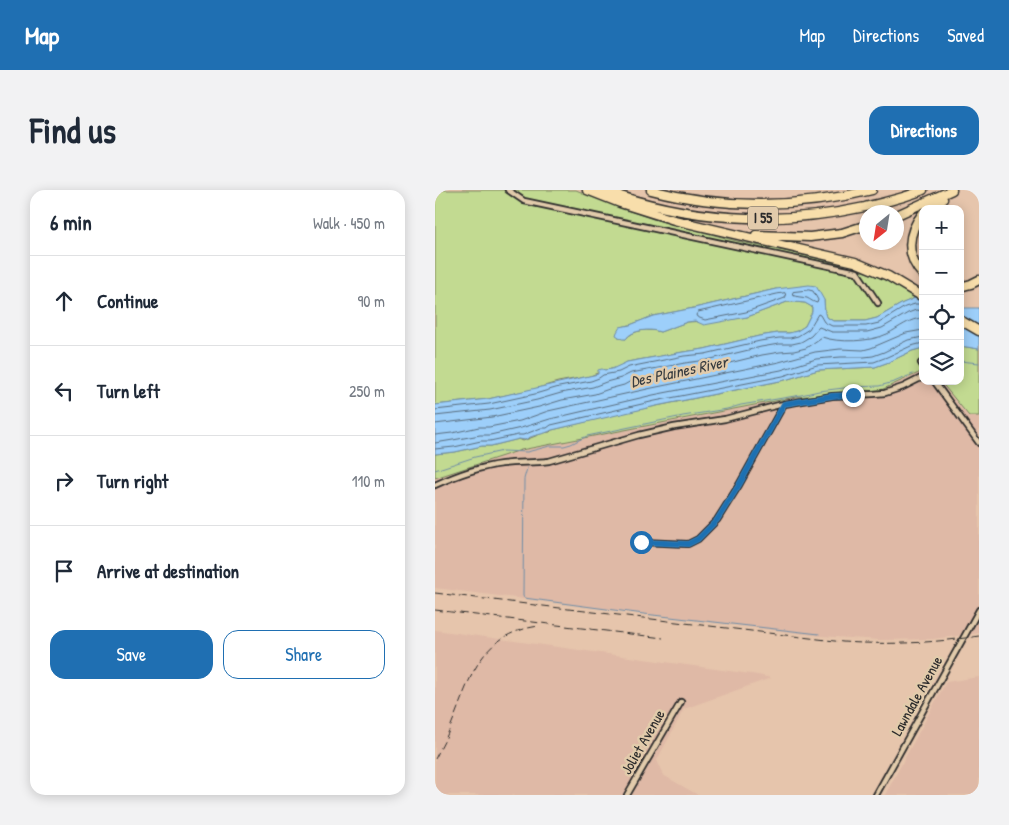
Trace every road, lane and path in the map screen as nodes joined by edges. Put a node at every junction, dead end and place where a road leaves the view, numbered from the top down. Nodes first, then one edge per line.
1 (508, 190) edge
2 (587, 190) edge
3 (603, 190) edge
4 (651, 190) edge
5 (873, 190) edge
6 (923, 190) edge
7 (954, 190) edge
8 (933, 205) edge
9 (904, 211) edge
10 (919, 219) edge
11 (859, 227) edge
12 (727, 232) junction
13 (919, 270) edge
14 (979, 280) edge
15 (964, 286) edge
16 (920, 295) edge
17 (878, 303) dead end
18 (964, 322) edge
19 (979, 331) edge
20 (919, 379) edge
21 (937, 385) edge
22 (784, 404) junction
23 (979, 443) edge
24 (435, 484) edge
25 (641, 542) dead end
26 (979, 610) edge
27 (681, 702) dead end
28 (627, 795) edge
29 (876, 795) edge

1 - 17 street
2 - 12 highway
3 - 6 highway, I 55
4 - 5 highway, I 55
7 - 8 highway
7 - 9 highway
10 - 13 highway
11 - 12 highway
12 - 16 highway
14 - 15 highway
18 - 19 highway
20 - 22 street
21 - 23 street
22 - 24 street
22 - 25 street
26 - 29 street, Lawndale Avenue
27 - 28 street, Joliet Avenue

